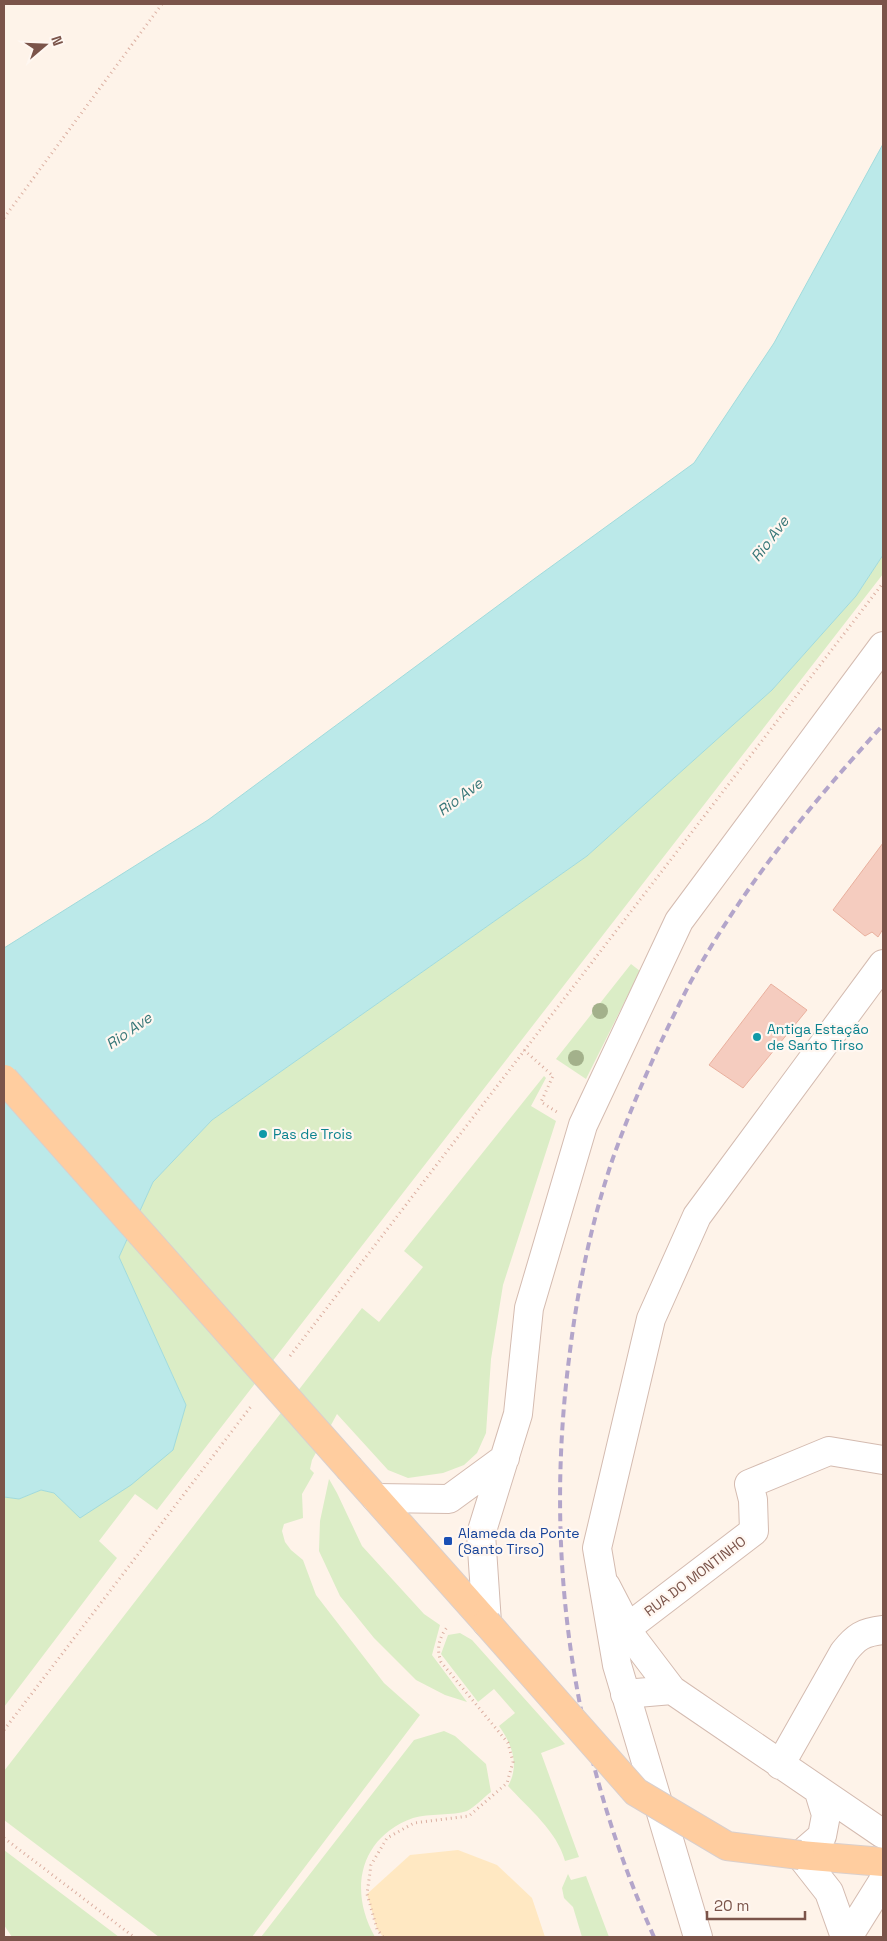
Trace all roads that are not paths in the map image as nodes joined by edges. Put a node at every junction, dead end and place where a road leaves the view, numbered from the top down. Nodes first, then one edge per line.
1 (883, 646) edge
2 (883, 964) edge
3 (4, 1079) edge
4 (505, 1458) junction
5 (883, 1460) edge
6 (376, 1498) junction
7 (603, 1580) junction
8 (487, 1624) junction
9 (627, 1628) junction
10 (883, 1630) edge
11 (672, 1690) junction
12 (625, 1694) junction
13 (780, 1765) junction
14 (819, 1792) junction
15 (883, 1834) edge
16 (800, 1855) junction
17 (883, 1862) edge
18 (883, 1881) edge
19 (698, 1937) edge
20 (847, 1937) edge

1 - 4 street
2 - 7 street
3 - 6 main road, bridge
4 - 6 street
4 - 8 street
5 - 9 street, RUA DO MONTINHO
6 - 8 main road
7 - 9 street
7 - 12 street
8 - 16 main road, bridge
9 - 11 street
10 - 13 street
11 - 12 street
11 - 13 street
12 - 19 street
13 - 14 street
14 - 15 street
14 - 16 street
16 - 17 main road
16 - 20 street
18 - 20 street

